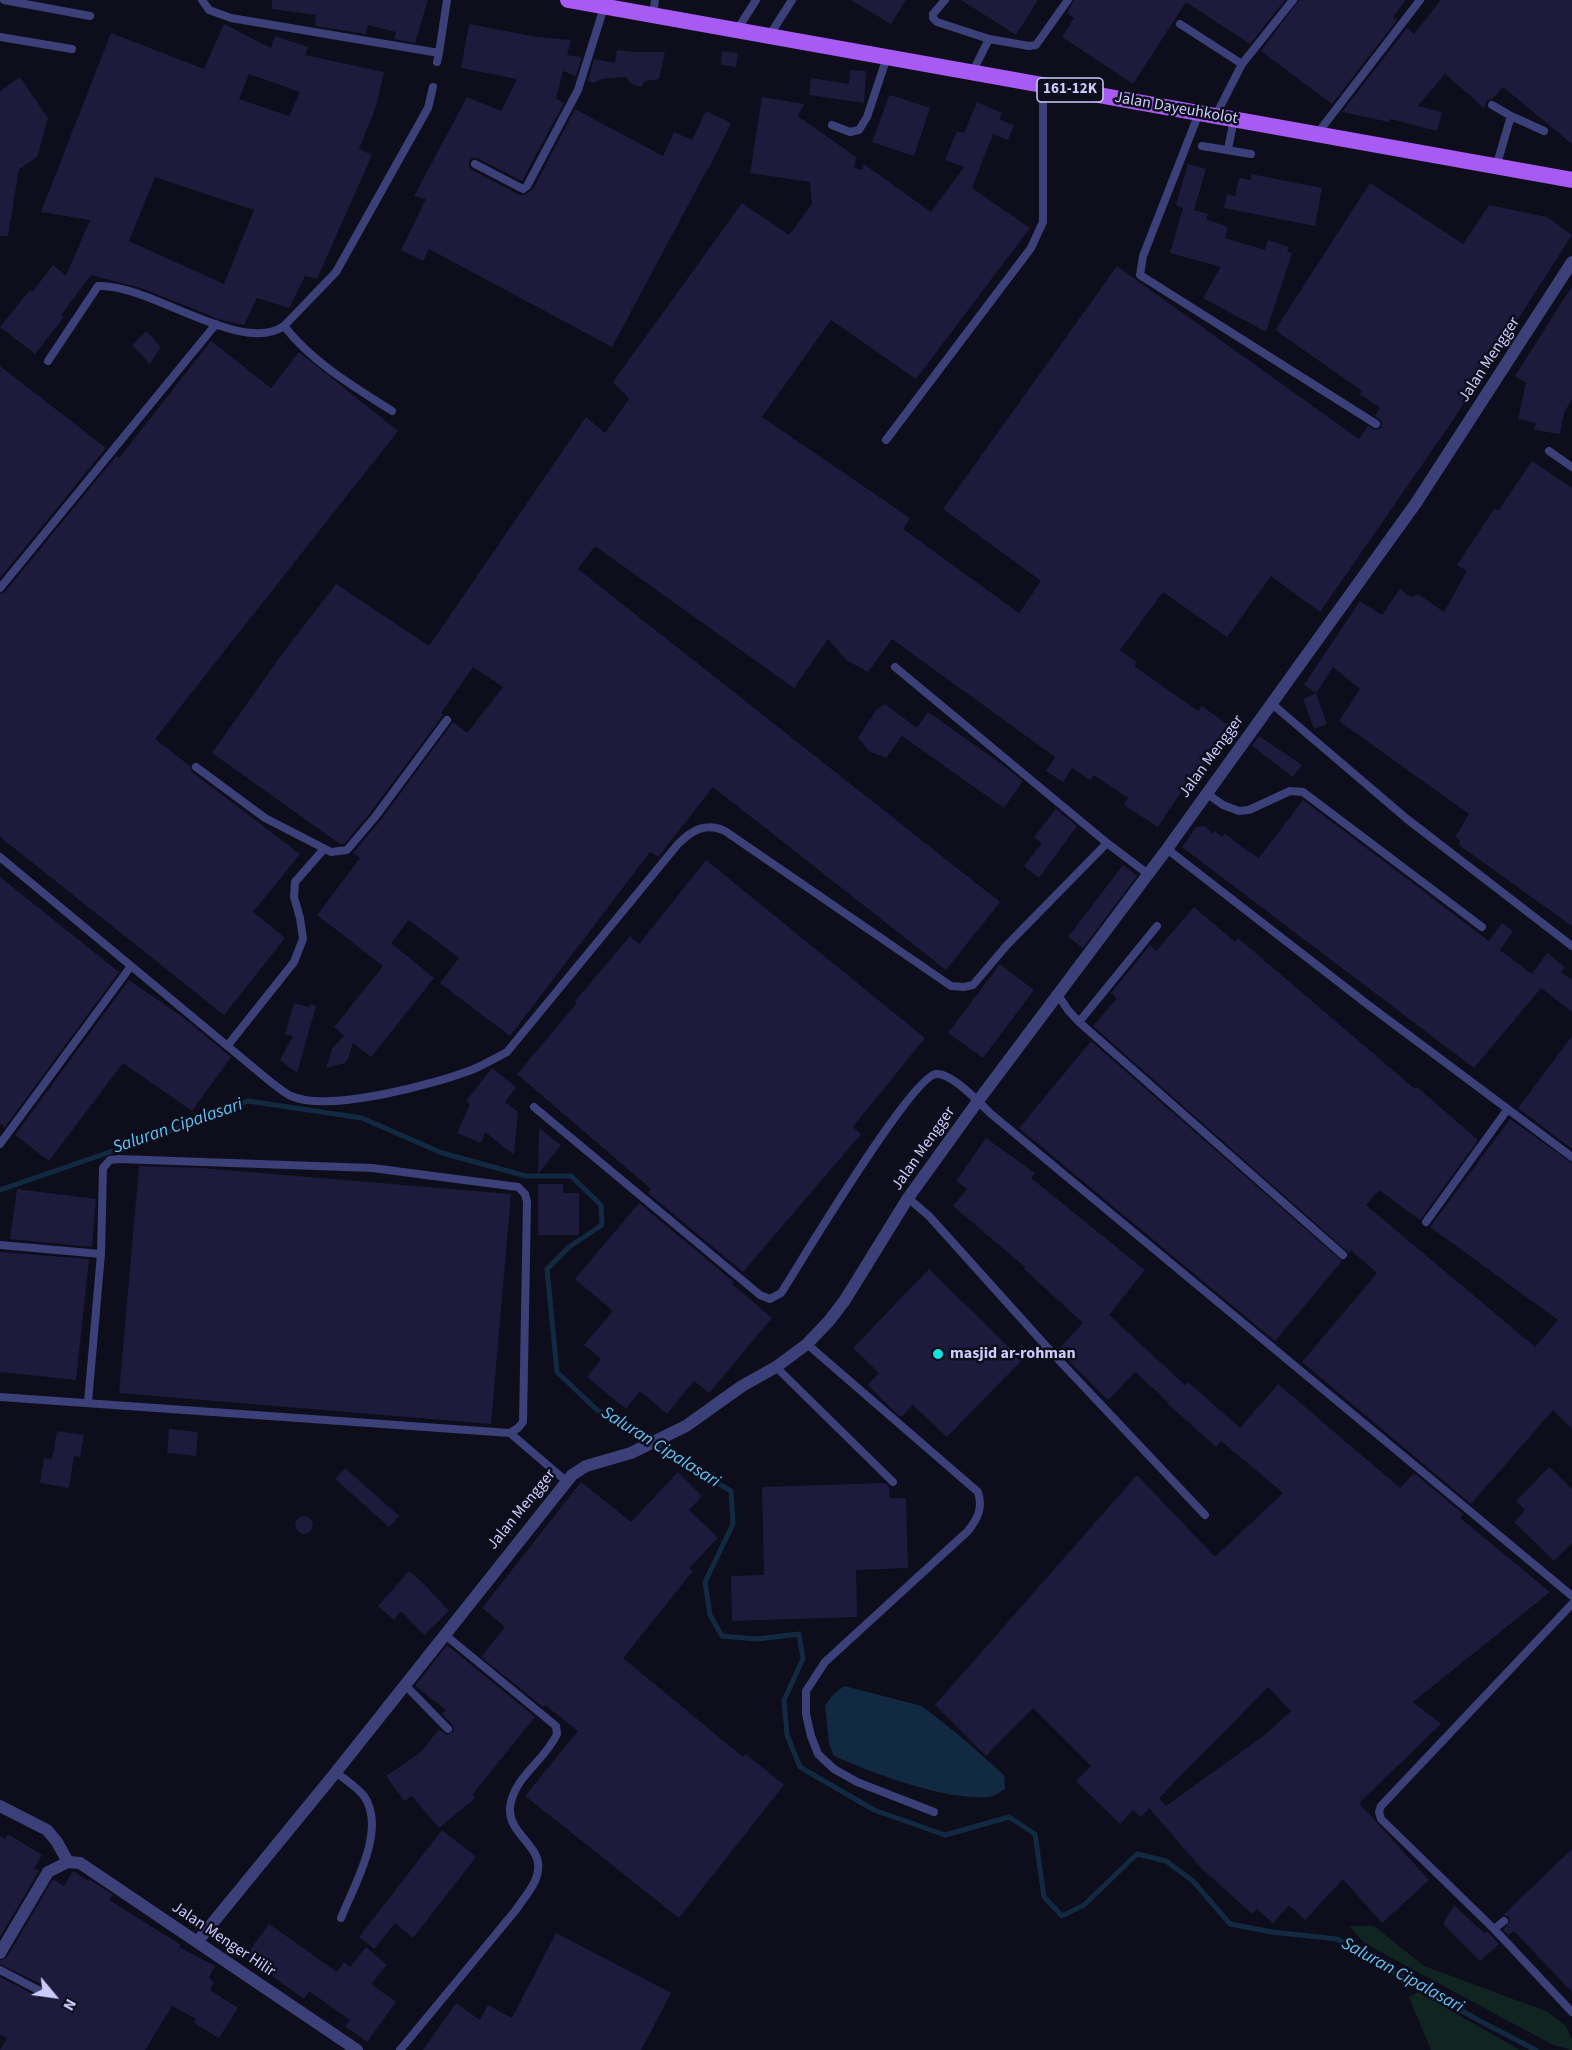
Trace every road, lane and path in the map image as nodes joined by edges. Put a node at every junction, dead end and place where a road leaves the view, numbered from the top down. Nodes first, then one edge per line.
1 (4, 0) edge
2 (202, 0) edge
3 (447, 0) edge
4 (568, 0) edge
5 (756, 0) edge
6 (792, 0) edge
7 (945, 0) edge
8 (1068, 0) edge
9 (1293, 0) edge
10 (1420, 0) edge
11 (605, 3) edge
12 (654, 8) edge
13 (90, 16) dead end
14 (1180, 24) dead end
15 (737, 30) junction
16 (769, 36) junction
17 (0, 37) edge
18 (989, 39) junction
19 (72, 49) dead end
20 (888, 57) junction
21 (1242, 64) junction
22 (972, 73) junction
23 (1043, 85) junction
24 (433, 87) dead end
25 (1492, 105) dead end
26 (1208, 114) junction
27 (1511, 116) junction
28 (1234, 119) junction
29 (832, 125) dead end
30 (1544, 131) dead end
31 (1317, 134) junction
32 (1203, 146) dead end
33 (1228, 149) junction
34 (1251, 154) dead end
35 (475, 164) dead end
36 (1496, 167) junction
37 (1572, 180) edge
38 (1572, 262) edge
39 (216, 324) junction
40 (284, 326) junction
41 (48, 361) dead end
42 (392, 411) dead end
43 (1376, 424) dead end
44 (886, 440) dead end
45 (1549, 451) dead end
46 (1572, 467) edge
47 (0, 588) edge
48 (895, 667) dead end
49 (1271, 703) junction
50 (447, 720) dead end
51 (196, 767) dead end
52 (1206, 793) junction
53 (1107, 843) junction
54 (324, 849) junction
55 (1167, 849) junction
56 (0, 857) edge
57 (1148, 874) junction
58 (1157, 926) dead end
59 (1482, 927) dead end
60 (1572, 946) edge
61 (131, 966) junction
62 (1058, 995) junction
63 (1079, 1022) junction
64 (228, 1045) junction
65 (978, 1101) junction
66 (534, 1107) dead end
67 (1507, 1110) junction
68 (0, 1144) edge
69 (1572, 1157) edge
70 (908, 1198) junction
71 (1426, 1222) dead end
72 (0, 1245) edge
73 (101, 1254) junction
74 (1343, 1255) dead end
75 (807, 1344) junction
76 (776, 1367) junction
77 (0, 1397) edge
78 (88, 1402) junction
79 (510, 1433) junction
80 (566, 1481) junction
81 (893, 1482) dead end
82 (1205, 1515) dead end
83 (1572, 1596) edge
84 (1572, 1604) edge
85 (444, 1634) junction
86 (405, 1685) junction
87 (448, 1729) dead end
88 (336, 1772) junction
89 (0, 1806) edge
90 (934, 1812) dead end
91 (68, 1862) junction
92 (341, 1918) dead end
93 (1504, 1921) dead end
94 (1494, 1929) junction
95 (196, 1942) junction
96 (0, 1953) edge
97 (0, 1970) edge
98 (42, 1992) dead end
99 (1572, 2012) edge
100 (357, 2050) edge
101 (400, 2050) edge

1 - 13 lane
2 - 3 lane
4 - 11 main road, Jalan Dayeuhkolot / 161-12K
5 - 15 lane
6 - 16 lane
7 - 18 lane
8 - 18 lane
9 - 21 lane
10 - 31 lane
11 - 12 main road, Jalan Dayeuhkolot / 161-12K
11 - 35 lane
12 - 15 main road, Jalan Dayeuhkolot / 161-12K
14 - 21 lane
15 - 16 main road, Jalan Dayeuhkolot / 161-12K
16 - 20 main road, Jalan Dayeuhkolot / 161-12K
17 - 19 lane
18 - 22 lane
20 - 22 main road, Jalan Dayeuhkolot / 161-12K
20 - 29 lane
21 - 26 lane
22 - 23 main road, Jalan Dayeuhkolot / 161-12K
23 - 26 main road, Jalan Dayeuhkolot / 161-12K
23 - 44 lane
24 - 40 lane
25 - 27 lane
26 - 28 main road, Jalan Dayeuhkolot / 161-12K
26 - 43 lane
27 - 30 lane
27 - 36 lane
28 - 31 main road, Jalan Dayeuhkolot / 161-12K
28 - 33 lane
31 - 36 main road, Jalan Dayeuhkolot / 161-12K
32 - 33 lane
33 - 34 lane
36 - 37 main road, Jalan Dayeuhkolot / 161-12K
38 - 49 street, Jalan Mengger
39 - 40 lane
39 - 41 lane
39 - 47 lane
40 - 42 lane
45 - 46 lane
48 - 53 lane
49 - 52 street, Jalan Mengger
49 - 60 lane
50 - 54 lane
51 - 54 lane
52 - 55 street, Jalan Mengger
52 - 59 lane
53 - 57 lane
53 - 64 lane
54 - 64 lane
55 - 57 street, Jalan Mengger
55 - 67 lane
56 - 61 lane
57 - 62 street, Jalan Mengger
58 - 63 lane
61 - 64 lane
61 - 68 lane
62 - 63 lane
62 - 65 street, Jalan Mengger
63 - 74 lane
65 - 66 lane
65 - 70 street, Jalan Mengger
65 - 83 lane
67 - 69 lane
67 - 71 lane
70 - 75 street, Jalan Mengger
70 - 82 lane
72 - 73 lane
73 - 78 lane
73 - 79 lane
75 - 76 street, Jalan Mengger
75 - 90 lane
76 - 80 street, Jalan Mengger
76 - 81 lane
77 - 78 lane
78 - 79 lane
79 - 80 lane
80 - 85 street, Jalan Mengger
84 - 94 lane
85 - 86 street, Jalan Mengger
85 - 101 lane
86 - 87 lane
86 - 88 street, Jalan Mengger
88 - 92 lane
88 - 95 street, Jalan Mengger
89 - 91 street
91 - 95 street, Jalan Menger Hilir
91 - 96 street
93 - 94 lane
94 - 99 lane
95 - 100 street, Jalan Menger Hilir
97 - 98 lane

